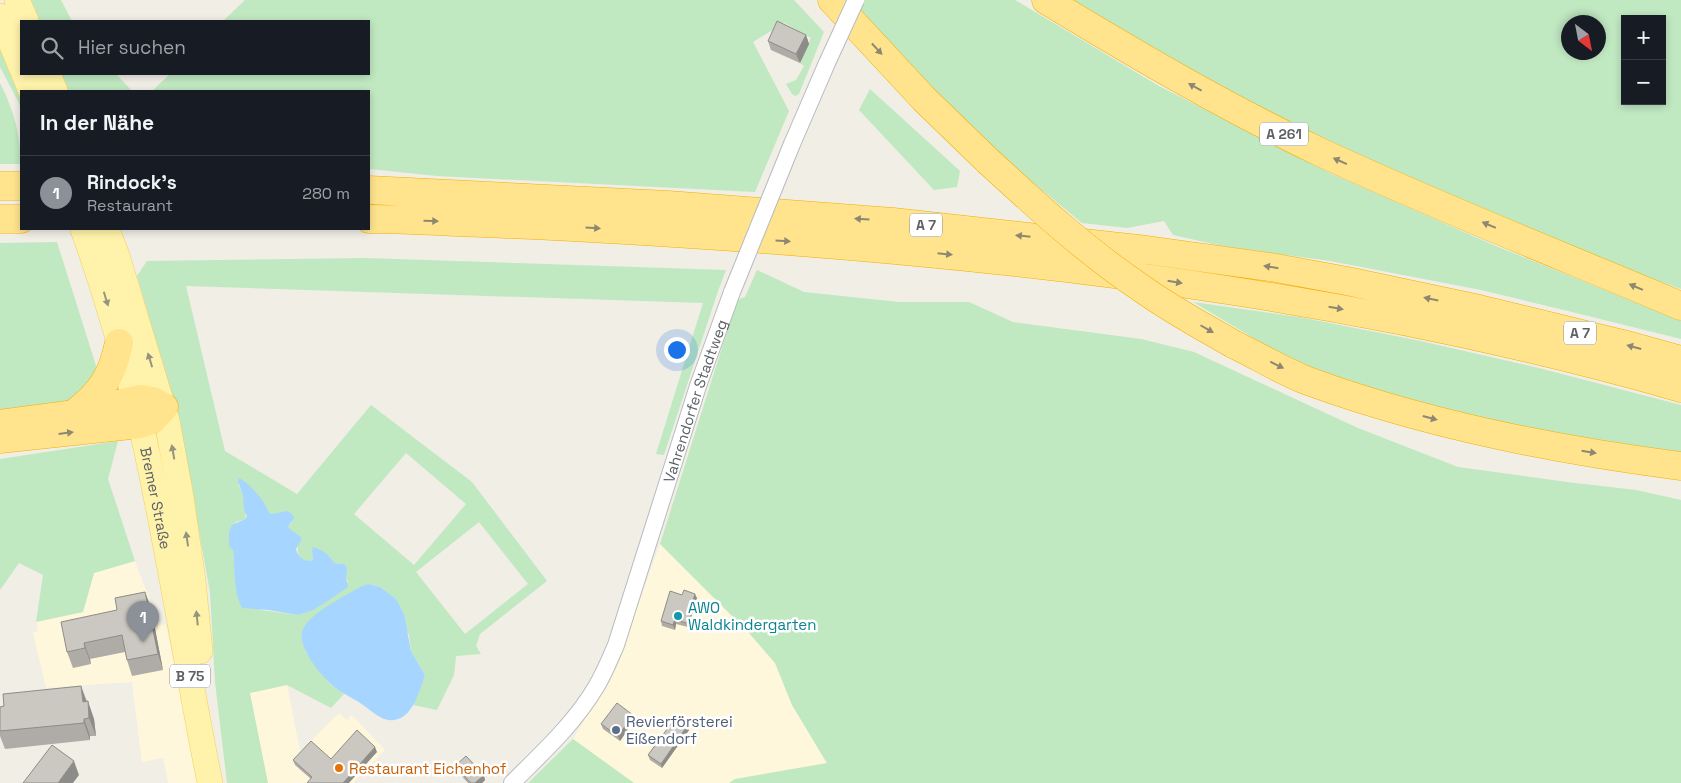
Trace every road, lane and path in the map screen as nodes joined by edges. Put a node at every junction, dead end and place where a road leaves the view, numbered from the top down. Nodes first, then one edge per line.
1 (17, 0) edge
2 (832, 0) edge
3 (856, 0) edge
4 (1046, 0) edge
5 (0, 16) edge
6 (26, 20) edge
7 (20, 65) edge
8 (24, 75) edge
9 (48, 75) edge
10 (32, 90) edge
11 (55, 90) edge
12 (0, 186) edge
13 (20, 186) edge
14 (370, 190) edge
15 (20, 218) edge
16 (0, 219) edge
17 (370, 219) edge
18 (83, 230) edge
19 (107, 230) edge
20 (1681, 306) edge
21 (120, 343) junction
22 (1681, 360) edge
23 (1681, 388) edge
24 (164, 407) junction
25 (137, 413) junction
26 (74, 414) junction
27 (0, 424) edge
28 (0, 439) edge
29 (1681, 466) edge
30 (209, 777) edge
31 (512, 783) edge

1 - 6 main road
2 -> 29 highway, bridge
3 - 31 street, Vahrendorfer Stadtweg, bridge
20 -> 4 highway, A 261
5 - 7 main road
8 - 10 main road
9 - 11 main road
12 - 13 highway
22 -> 14 highway, A 7
15 - 16 highway
17 -> 23 highway, A 7
18 -> 21 main road, Bremer Straße / B 75
24 -> 19 main road, Bremer Straße / B 75
21 - 25 main road, Bremer Straße / B 75
21 - 26 highway
24 - 25 highway
30 -> 24 main road, Bremer Straße / B 75
25 - 26 highway
28 -> 25 highway
25 - 30 main road, Bremer Straße / B 75
26 - 27 highway

